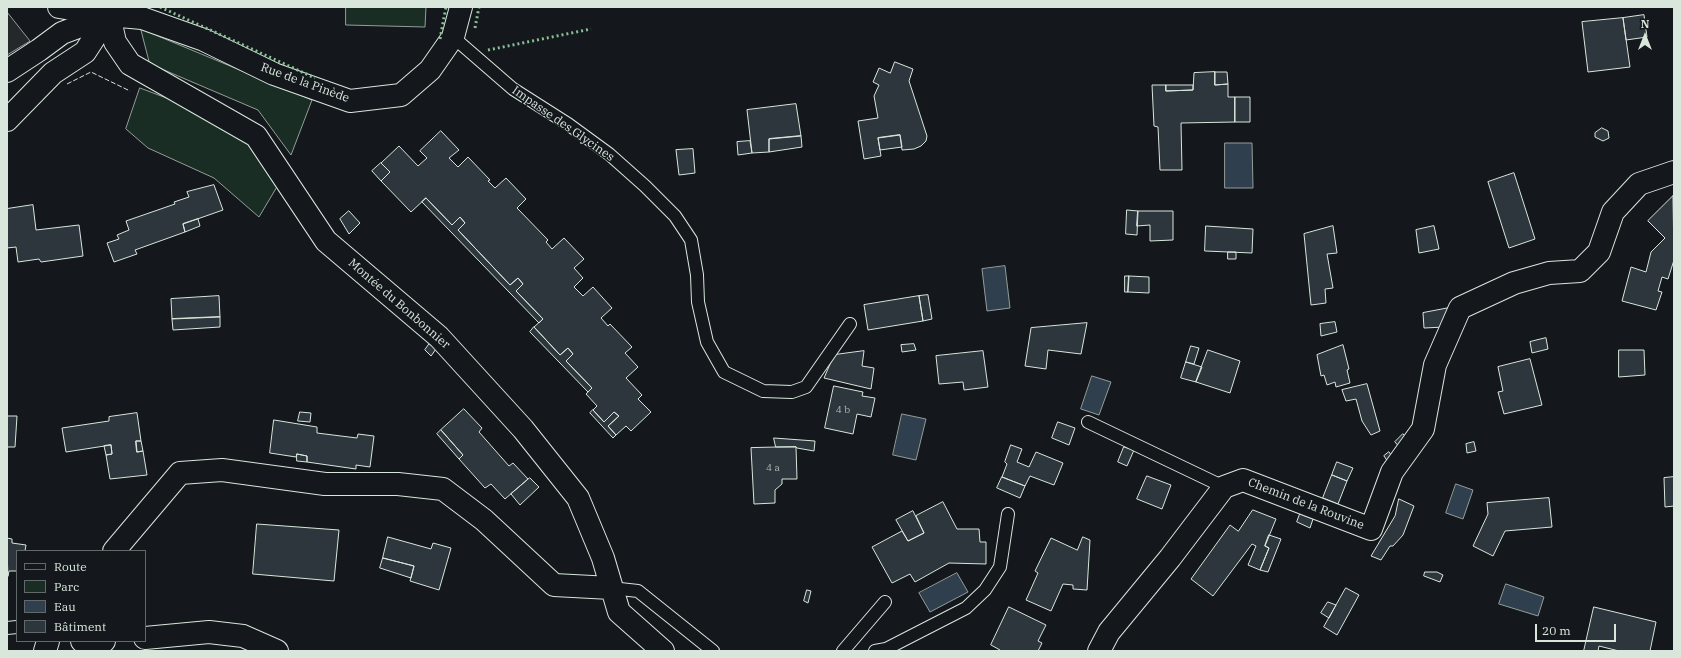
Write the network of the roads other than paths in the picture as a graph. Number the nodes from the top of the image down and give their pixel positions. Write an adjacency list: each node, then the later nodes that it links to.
1 (59, 7): 3 (street, Rue de la Pinède)
2 (461, 7): 4 (street, Rue de la Pinède)
3 (113, 11): 4 (street, Rue de la Pinède); 5 (street); 6 (street); 13 (street, Montée du Bonbonnier)
4 (453, 37): 8 (lane, Impasse des Glycines)
5 (7, 71)
6 (7, 120)
7 (1674, 172): 10 (street, Chemin de la Rouvine)
8 (850, 324)
9 (1088, 422): 10 (lane)
10 (1224, 487): 21 (street)
11 (1008, 514): 20 (lane)
12 (115, 550): 13 (street)
13 (611, 588): 17 (street, Montée du Bonbonnier); 18 (lane)
14 (885, 602): 19 (lane)
15 (146, 638): 16 (street)
16 (277, 651)
17 (663, 651)
18 (713, 651)
19 (843, 651)
20 (875, 651)
21 (1099, 651)

